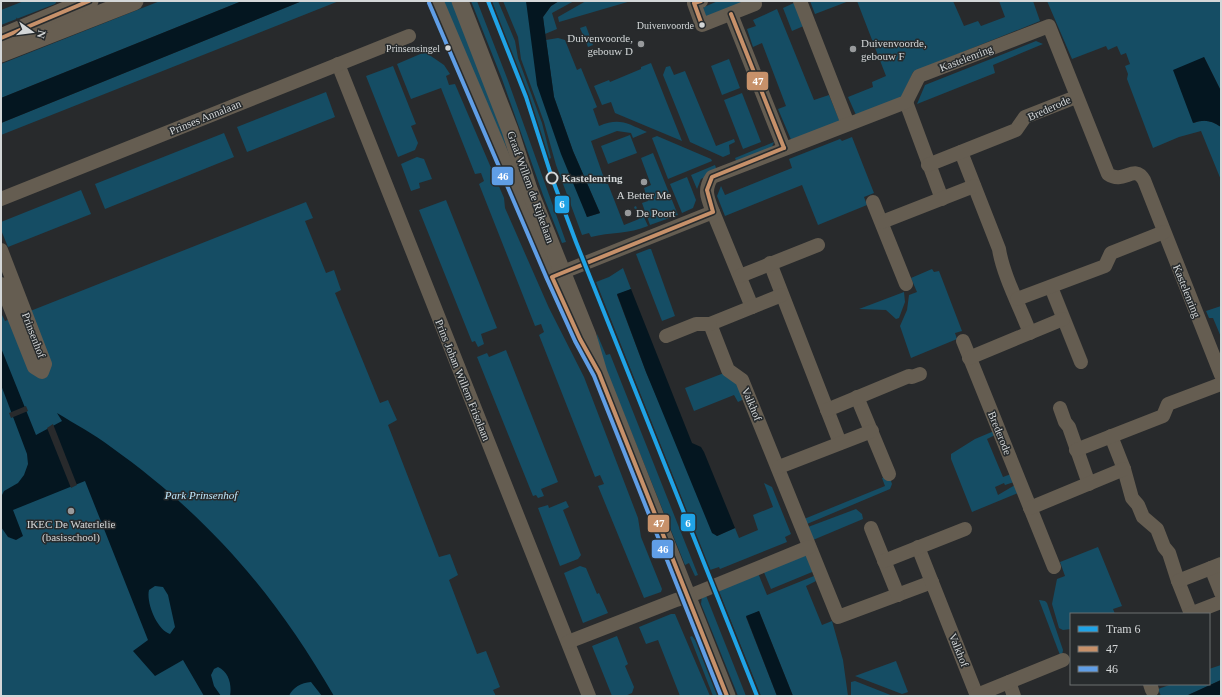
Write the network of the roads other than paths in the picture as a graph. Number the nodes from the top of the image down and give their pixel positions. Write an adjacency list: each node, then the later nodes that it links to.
1 (89, 1): 8 (main road)
2 (134, 1): 12 (main road)
3 (435, 1): 30 (street, Graaf Willem de Rijkelaan)
4 (460, 1): 30 (street, Graaf Willem de Rijkelaan)
5 (700, 1): 9 (street)
6 (800, 1): 16 (street)
7 (757, 2): 9 (street)
8 (67, 5): 11 (main road)
9 (731, 14): 17 (street)
10 (409, 36): 13 (street, Prinses Annalaan)
11 (1, 38)
12 (1, 53)
13 (338, 64): 21 (street, Prinses Annalaan); 75 (street, Prins Johan Willem Frisolaan)
14 (1076, 97): 15 (street, Kastelenring); 18 (street, Brederode); 26 (street, Kastelenring)
15 (906, 102): 16 (street); 19 (street)
16 (848, 124): 17 (street)
17 (784, 148): 24 (street)
18 (961, 152): 19 (street, Brederode); 20 (street)
19 (928, 164): 22 (street)
20 (974, 186): 22 (street); 36 (street)
21 (1, 199)
22 (942, 199): 25 (street)
23 (873, 202): 25 (street)
24 (713, 212): 30 (street); 31 (street)
25 (882, 222): 33 (street)
26 (1164, 232): 34 (street); 46 (street, Kastelenring)
27 (818, 244): 29 (street)
28 (1, 250): 32 (street, Prinsenhof)
29 (770, 263): 31 (street); 35 (street)
30 (557, 275): 71 (street, Graaf Willem de Rijkelaan)
31 (740, 276): 37 (street)
32 (1, 284)
33 (906, 284)
34 (1051, 287): 36 (street); 38 (street)
35 (782, 295): 37 (street); 50 (street)
36 (1017, 299): 40 (street)
37 (752, 307): 39 (street)
38 (1063, 319): 40 (street); 44 (street)
39 (710, 324): 41 (street); 55 (street, Valkhof)
40 (1030, 333): 43 (street)
41 (666, 336)
42 (963, 341): 43 (street, Brederode)
43 (969, 358): 59 (street, Brederode)
44 (1081, 362)
45 (920, 374): 48 (street)
46 (1221, 376)
47 (1221, 384): 52 (street)
48 (857, 397): 50 (street); 51 (street)
49 (1060, 408): 54 (street)
50 (827, 410): 53 (street)
51 (872, 431): 53 (street); 57 (street)
52 (1111, 436): 54 (street); 56 (street)
53 (840, 443): 55 (street)
54 (1076, 450): 58 (street)
55 (779, 467): 62 (street, Valkhof)
56 (1124, 470): 58 (street); 67 (street)
57 (889, 474)
58 (1089, 484): 59 (street)
59 (1030, 508): 66 (street, Brederode)
60 (871, 528): 64 (street)
61 (965, 529): 63 (street)
62 (809, 547): 70 (street, Valkhof); 71 (street)
63 (918, 547): 64 (street); 68 (street, Valkhof)
64 (884, 561): 70 (street)
65 (1216, 566): 67 (street); 69 (street)
66 (1054, 567)
67 (1178, 581): 73 (street)
68 (932, 582): 70 (street, Valkhof); 80 (street, Valkhof)
69 (1221, 593)
70 (898, 595)
71 (687, 597): 75 (street); 79 (street, Graaf Willem de Rijkelaan)
72 (1221, 602): 74 (street)
73 (1190, 613)
74 (1193, 613)
75 (568, 642): 78 (street, Prins Johan Willem Frisolaan)
76 (1063, 660): 77 (street, Valkhof)
77 (1009, 682): 80 (street, Valkhof); 81 (street)
78 (589, 696)
79 (727, 696)
80 (977, 696)
81 (1014, 696)

